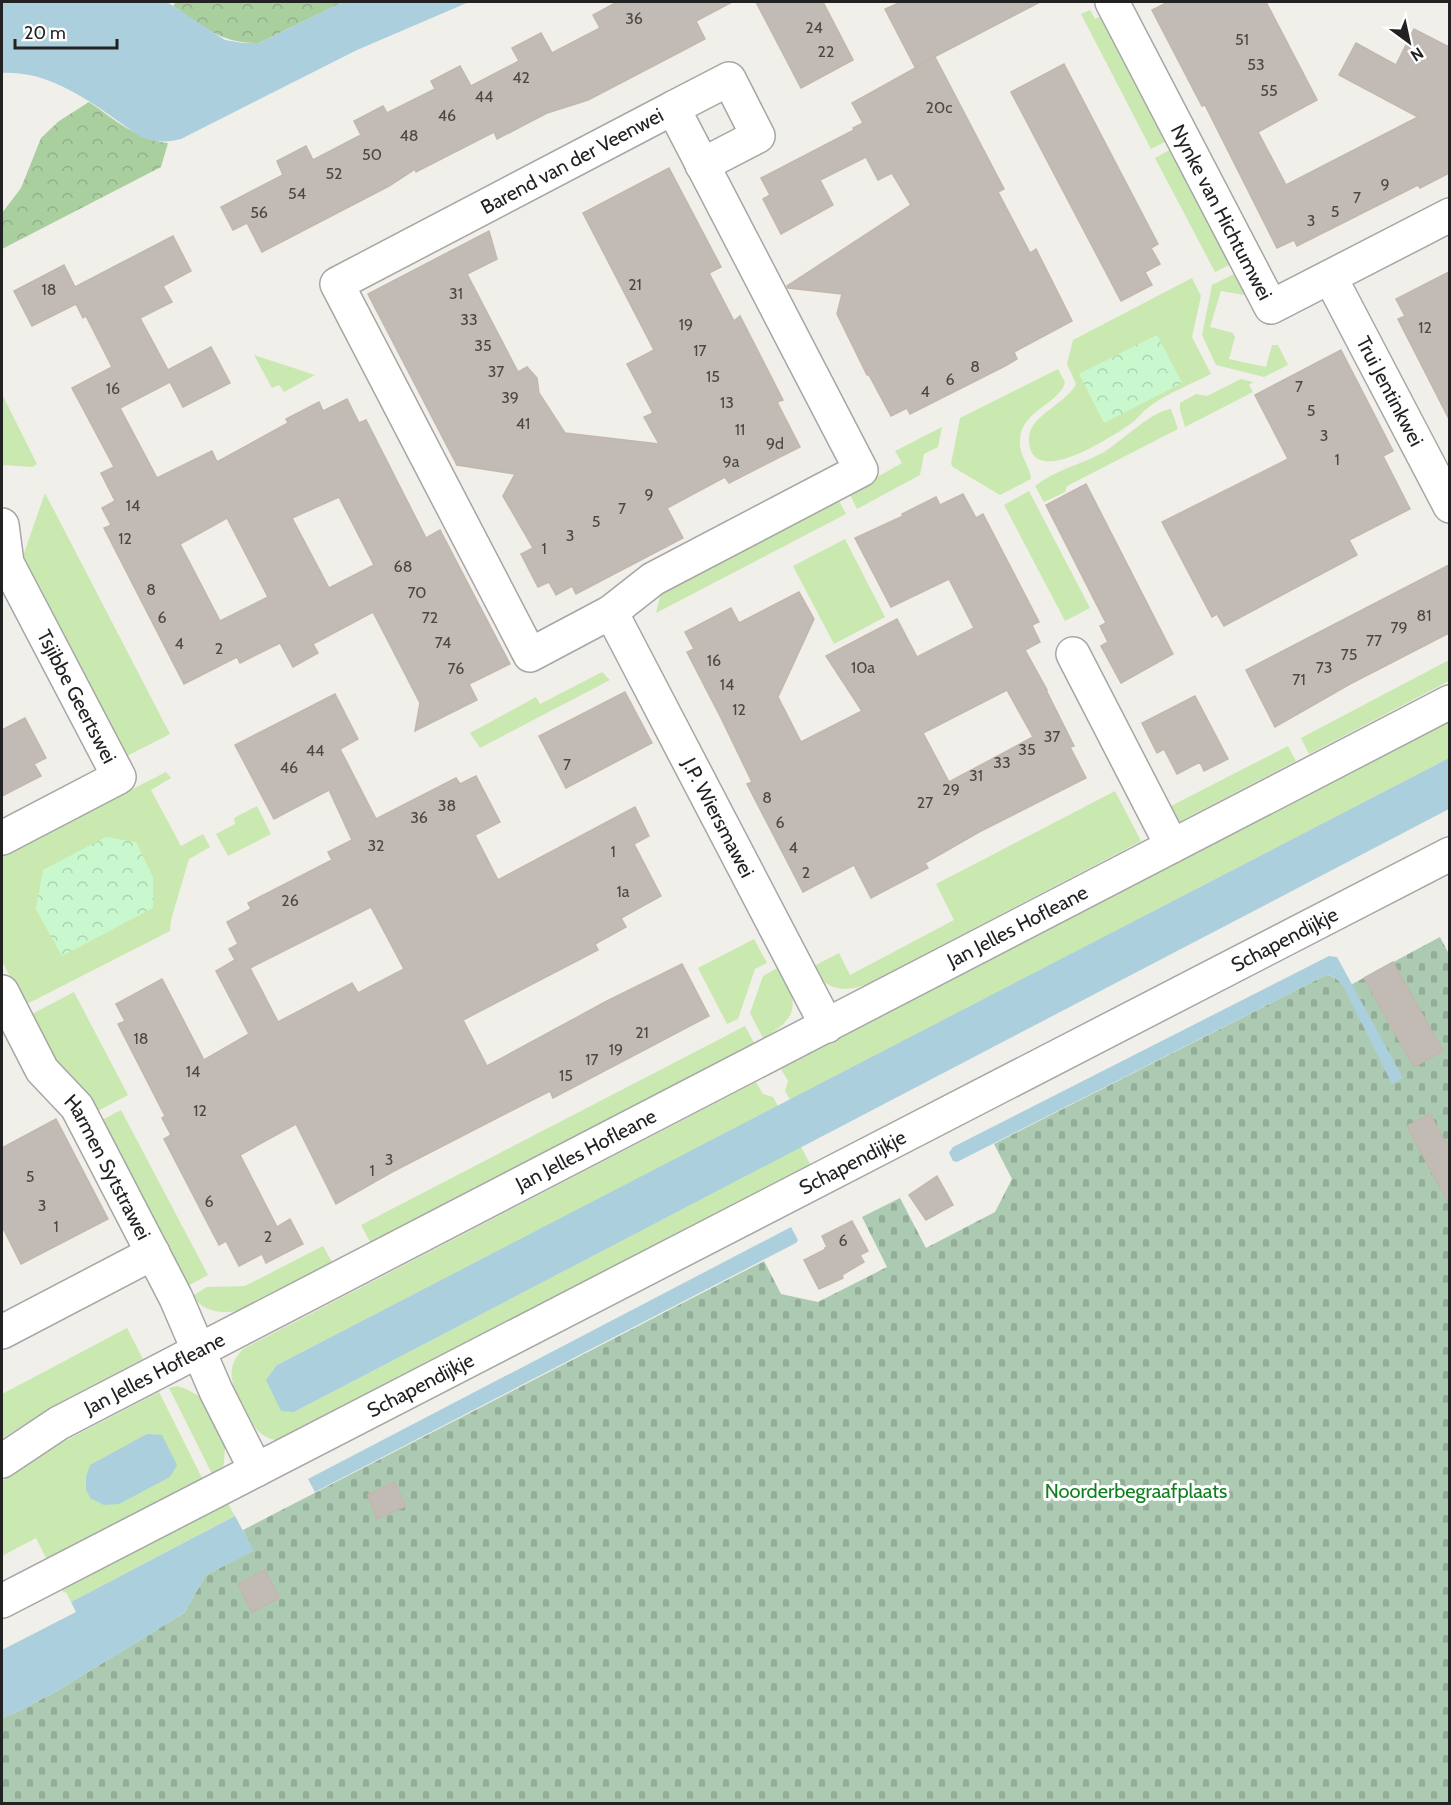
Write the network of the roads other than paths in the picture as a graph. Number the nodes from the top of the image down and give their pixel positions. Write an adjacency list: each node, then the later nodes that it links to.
1 (1112, 2): 5 (street, Nynke van Hichtumwei)
2 (672, 108): 3 (street, Barend van der Veenwei); 3 (street); 8 (street, Barend van der Veenwei)
3 (702, 165): 8 (street, Barend van der Veenwei)
4 (1449, 215): 5 (street, Nynke van Hichtumwei)
5 (1330, 277): 6 (street, Trui Jentinkwei)
6 (1449, 506)
7 (2, 525): 11 (street, Tsjibbe Geertswei)
8 (611, 612): 15 (street, J.P. Wiersmawei)
9 (1073, 654): 12 (street)
10 (1449, 702): 12 (street, Jan Jelles Hofleane)
11 (2, 838)
12 (1172, 846): 15 (street, Jan Jelles Hofleane)
13 (1449, 854): 20 (street, Schapendijkje)
14 (2, 992): 16 (street, Harmen Sytstrawei)
15 (826, 1026): 18 (street, Jan Jelles Hofleane)
16 (153, 1253): 17 (street); 18 (street, Harmen Sytstrawei)
17 (2, 1332)
18 (200, 1350): 19 (street, Jan Jelles Hofleane); 20 (street)
19 (2, 1461)
20 (256, 1470): 21 (street, Schapendijkje)
21 (2, 1601)

